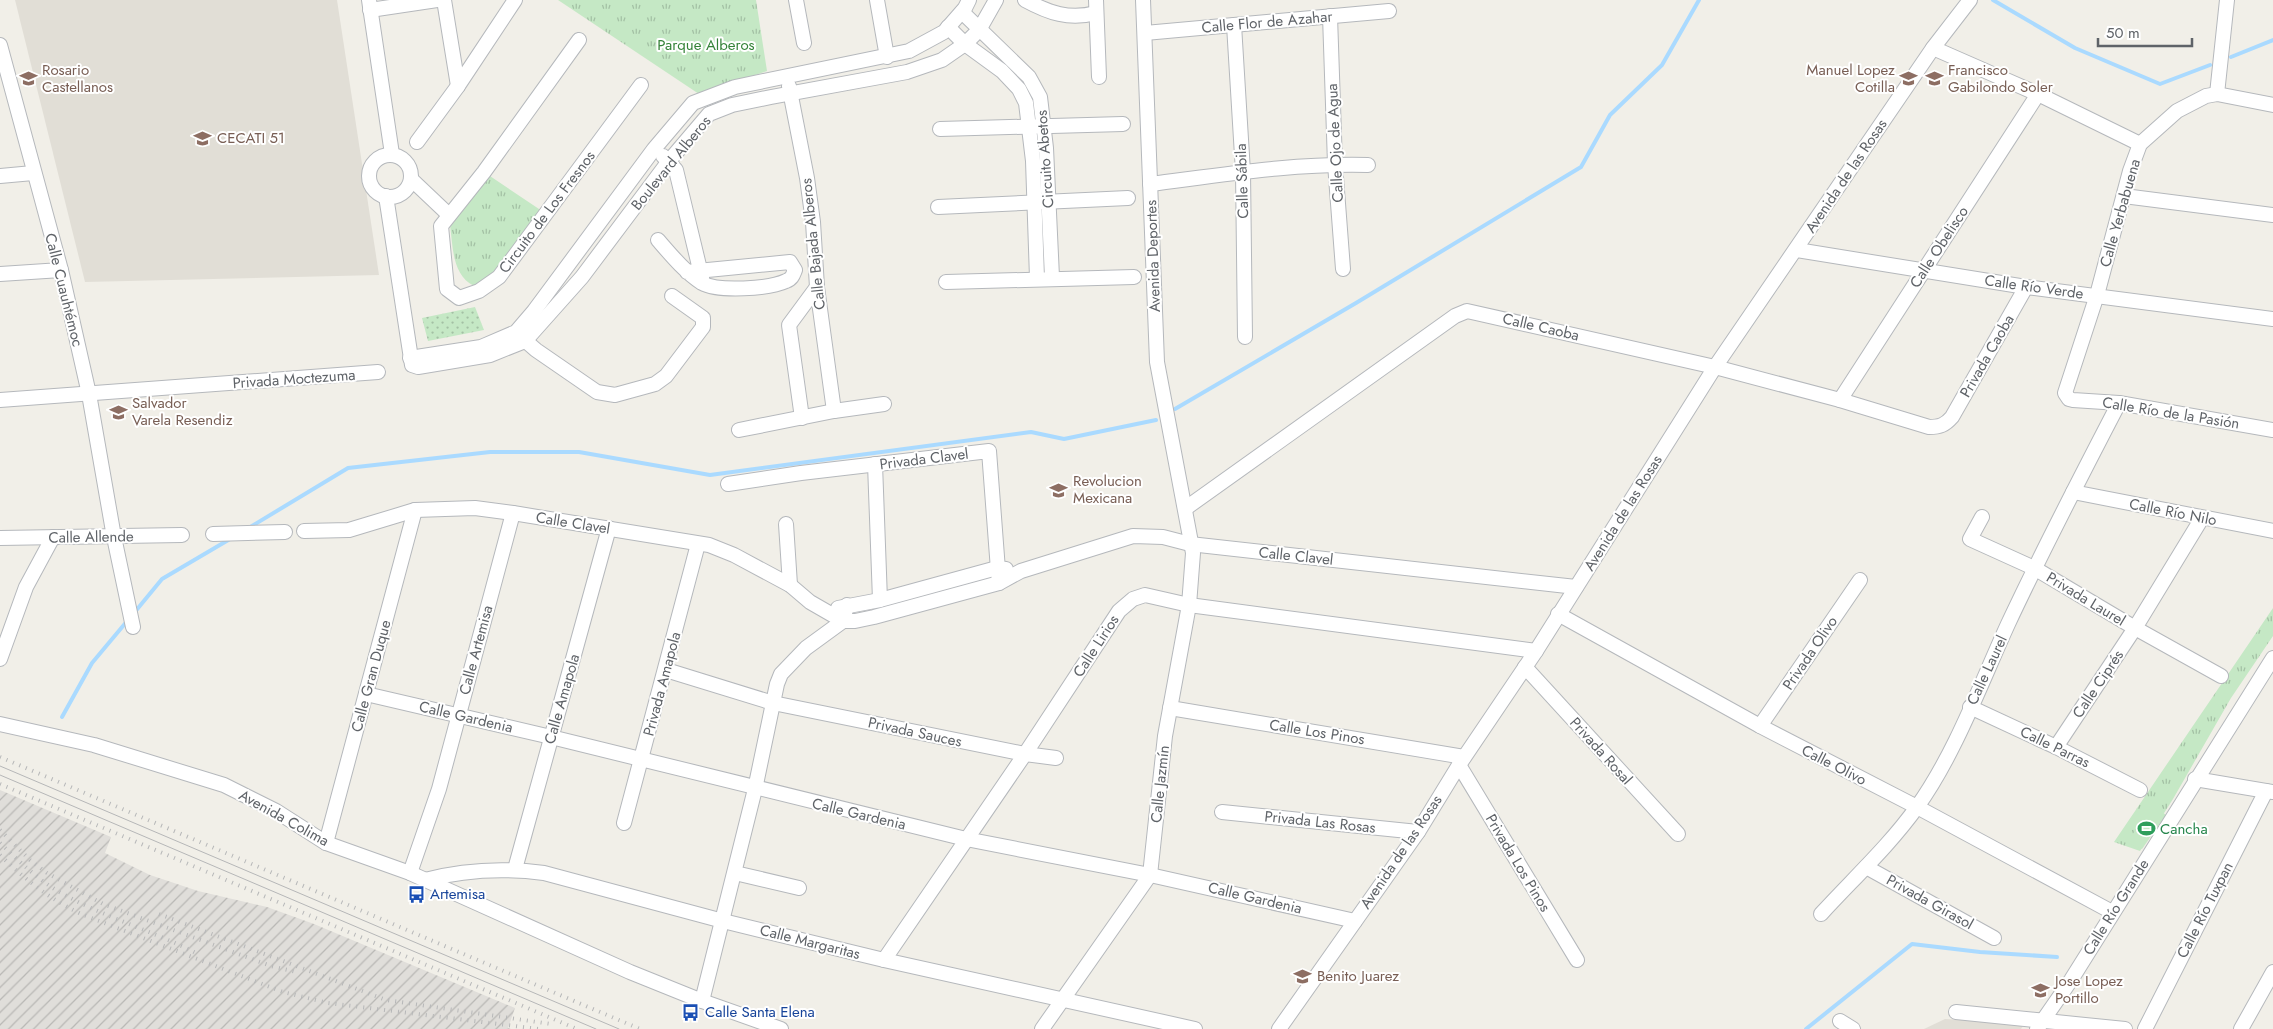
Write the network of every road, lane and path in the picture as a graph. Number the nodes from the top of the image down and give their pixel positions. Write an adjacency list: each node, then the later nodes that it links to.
1 (437, 0): 11 (street)
2 (444, 0): 30 (street)
3 (515, 0): 30 (street)
4 (796, 0): 22 (street)
5 (877, 0): 26 (street)
6 (996, 0): 19 (street, Boulevard Alberos)
7 (1025, 0): 12 (street)
8 (1143, 0): 20 (street, Avenida Deportes)
9 (1970, 0): 25 (street, Avenida de las Rosas)
10 (2227, 0): 33 (street)
11 (370, 5): 42 (street)
12 (1044, 5): 14 (street)
13 (965, 6): 18 (street, Boulevard Alberos); 19 (street, Circuito Abetos)
14 (1096, 7): 27 (street)
15 (1389, 11): 16 (street, Calle Flor de Azahar)
16 (1330, 16): 17 (street, Calle Flor de Azahar); 44 (street, Calle Ojo de Agua)
17 (1234, 26): 20 (street, Calle Flor de Azahar); 46 (street, Calle Sábila)
18 (948, 28): 23 (street, Circuito Abetos); 26 (street, Boulevard Alberos)
19 (979, 30): 23 (street, Boulevard Alberos); 36 (street, Circuito Abetos)
20 (1145, 33): 50 (street, Avenida Deportes)
21 (579, 40): 56 (street, Circuito de Los Fresnos)
22 (804, 43)
23 (965, 44): 31 (street, Boulevard Alberos); 37 (street, Circuito Abetos)
24 (0, 45): 47 (street, Calle Cuauhtémoc)
25 (1933, 48): 32 (street); 59 (street, Avenida de las Rosas)
26 (887, 57): 28 (street, Boulevard Alberos)
27 (1099, 77)
28 (787, 78): 31 (street, Calle Bajada Alberos); 41 (street, Boulevard Alberos)
29 (641, 85): 56 (street, Circuito de Los Fresnos)
30 (458, 86): 39 (street)
31 (790, 94): 43 (street, Boulevard Alberos); 69 (street, Calle Bajada Alberos)
32 (2038, 94): 40 (street); 62 (street, Calle Obelisco)
33 (2217, 94): 34 (street); 40 (street, Calle Yerbabuena)
34 (2273, 105)
35 (1122, 124): 36 (street)
36 (1044, 125): 37 (street); 54 (street, Circuito Abetos)
37 (1029, 126): 38 (street); 54 (street, Circuito Abetos)
38 (940, 129)
39 (417, 142)
40 (2140, 144): 52 (street, Calle Yerbabuena)
41 (654, 149): 43 (street); 74 (street, Boulevard Alberos)
42 (392, 154): 49 (street); 51 (street)
43 (669, 161): 64 (street); 74 (street, Boulevard Alberos)
44 (1335, 164): 45 (street); 46 (street); 60 (street, Calle Ojo de Agua)
45 (1368, 165)
46 (1243, 172): 50 (street); 75 (street, Calle Sábila)
47 (33, 174): 48 (street); 61 (street, Calle Cuauhtémoc)
48 (0, 176)
49 (411, 179): 51 (street); 56 (street)
50 (1150, 184): 92 (street, Avenida Deportes)
51 (386, 196): 74 (street, Boulevard Alberos)
52 (2124, 196): 57 (street); 71 (street, Calle Yerbabuena)
53 (1128, 198): 54 (street)
54 (1041, 201): 55 (street); 65 (street, Circuito Abetos); 67 (street, Circuito Abetos)
55 (938, 207)
56 (449, 215)
57 (2273, 215)
58 (658, 240): 64 (street)
59 (1797, 250): 62 (street, Calle Río Verde); 76 (street, Avenida de las Rosas)
60 (1343, 269)
61 (61, 270): 63 (street); 78 (street, Calle Cuauhtémoc)
62 (1924, 270): 70 (street, Calle Río Verde); 81 (street, Calle Obelisco)
63 (0, 274)
64 (697, 275): 64 (street)
65 (1052, 277): 66 (street); 67 (street)
66 (1134, 277)
67 (1037, 278): 68 (street)
68 (946, 282)
69 (816, 287): 84 (street, Calle Bajada Alberos); 85 (street)
70 (2026, 287): 71 (street, Calle Río Verde); 86 (street, Privada Caoba)
71 (2097, 295): 73 (street, Calle Río Verde); 79 (street, Calle Yerbabuena)
72 (672, 296): 74 (street)
73 (2273, 319)
74 (520, 337)
75 (1245, 337)
76 (1715, 367): 81 (street, Calle Caoba); 92 (street, Calle Caoba); 115 (street, Avenida de las Rosas)
77 (378, 372): 78 (street, Privada Moctezuma)
78 (89, 394): 80 (street, Privada Moctezuma); 106 (street, Calle Cuauhtémoc)
79 (2069, 399): 83 (street, Calle Río de la Pasión)
80 (0, 400)
81 (1840, 400): 86 (street, Calle Caoba)
82 (884, 404): 84 (street)
83 (2119, 404): 88 (street, Calle Río de la Pasión); 91 (street, Calle Laurel)
84 (834, 412): 85 (street)
85 (802, 418): 87 (street)
86 (1946, 424)
87 (738, 430)
88 (2273, 430)
89 (875, 464): 90 (street, Privada Clavel); 109 (street, Privada Clavel); 116 (street)
90 (728, 484)
91 (2073, 492): 96 (street, Calle Río Nilo); 110 (street, Calle Laurel)
92 (1186, 508): 108 (street, Calle Jazmín)
93 (415, 510): 94 (street, Calle Clavel); 99 (street, Calle Clavel); 130 (street, Calle Gran Duque)
94 (513, 513): 98 (street, Calle Clavel); 134 (street, Calle Artemisa)
95 (1982, 517): 110 (street, Privada Laurel)
96 (2202, 518): 100 (street, Calle Río Nilo); 123 (street, Calle Ciprés)
97 (786, 524): 114 (street)
98 (609, 528): 107 (street, Calle Clavel); 137 (street, Calle Amapola)
99 (304, 531)
100 (2273, 531)
101 (285, 532): 102 (street)
102 (213, 534)
103 (182, 535): 106 (street, Calle Allende)
104 (0, 538): 105 (street, Calle Allende)
105 (53, 538): 106 (street, Calle Allende); 126 (street)
106 (114, 538): 122 (street, Calle Cuauhtémoc)
107 (698, 544): 114 (street, Calle Clavel); 128 (street, Privada Amapola)
108 (1190, 544): 111 (street, Calle Clavel); 115 (street, Calle Clavel); 118 (street, Calle Jazmín)
109 (997, 568): 111 (street, Calle Clavel); 113 (street, Privada Clavel); 116 (street, Calle Clavel)
110 (2034, 568): 123 (street, Privada Laurel); 132 (street, Calle Laurel)
111 (1021, 570): 113 (street, Calle Clavel)
112 (1860, 580): 136 (street, Privada Olivo)
113 (998, 583): 121 (street, Calle Clavel)
114 (790, 585): 119 (street, Calle Clavel)
115 (1576, 587): 120 (street, Avenida de las Rosas)
116 (880, 600): 117 (street, Calle Clavel)
117 (847, 605): 119 (street, Calle Clavel); 121 (street)
118 (1189, 605): 124 (street, Calle Lirios); 133 (street, Calle Jazmín); 139 (street, Calle Lirios)
119 (826, 612): 121 (street, Calle Clavel)
120 (1558, 614): 124 (street, Avenida de las Rosas); 136 (street, Calle Olivo)
121 (843, 621): 131 (street)
122 (133, 627)
123 (2135, 628): 129 (street, Privada Laurel); 138 (street, Calle Ciprés)
124 (1536, 651): 127 (street, Avenida de las Rosas)
125 (2273, 658): 143 (street, Calle Río Grande)
126 (0, 659)
127 (1525, 667): 142 (street, Avenida de las Rosas); 151 (street, Privada Rosal)
128 (666, 670): 131 (street, Privada Sauces); 141 (street, Privada Amapola)
129 (2221, 676)
130 (366, 694): 134 (street, Calle Gardenia); 153 (street, Calle Gran Duque)
131 (773, 703): 139 (street, Privada Sauces); 144 (street)
132 (1970, 707): 138 (street, Calle Parras); 147 (street, Calle Laurel)
133 (1170, 708): 142 (street, Calle Los Pinos); 158 (street, Calle Jazmín)
134 (458, 716): 137 (street, Calle Gardenia); 156 (street, Calle Artemisa)
135 (0, 724): 153 (street, Avenida Colima)
136 (1760, 726): 147 (street, Calle Olivo)
137 (551, 737): 141 (street, Calle Gardenia); 155 (street, Calle Amapola)
138 (2056, 747): 145 (street, Calle Parras)
139 (1025, 754): 140 (street, Privada Sauces); 152 (street, Calle Lirios)
140 (1056, 758)
141 (641, 760): 144 (street, Calle Gardenia); 149 (street, Privada Amapola)
142 (1461, 761): 150 (street, Avenida de las Rosas); 167 (street, Privada Los Pinos)
143 (2195, 779): 146 (street); 161 (street, Calle Río Grande)
144 (755, 789): 152 (street, Calle Gardenia); 157 (street)
145 (2140, 790)
146 (2270, 791): 180 (street, Calle Río Tuxpan)
147 (1917, 807): 154 (street, Calle Laurel); 161 (street, Calle Olivo)
148 (1222, 812): 150 (street, Privada Las Rosas)
149 (624, 823)
150 (1418, 832): 163 (street, Avenida de las Rosas)
151 (1678, 834)
152 (966, 839): 158 (street, Calle Gardenia); 166 (street, Calle Lirios)
153 (326, 843): 156 (street, Avenida Colima)
154 (1866, 866): 162 (street, Calle Laurel); 165 (street, Privada Girasol)
155 (515, 869): 159 (street, Calle Margaritas); 164 (street, Calle Margaritas)
156 (410, 873): 159 (street, Avenida Colima)
157 (735, 874): 160 (street); 164 (street)
158 (1150, 875): 163 (street, Calle Gardenia); 169 (street, Calle Jazmín)
159 (425, 880): 170 (street, Avenida Colima)
160 (799, 888)
161 (2112, 912): 173 (street, Calle Río Grande)
162 (1821, 914)
163 (1355, 920): 177 (street, Avenida de las Rosas)
164 (723, 921): 166 (street, Calle Margaritas); 170 (street)
165 (1994, 938)
166 (884, 960): 169 (street, Calle Margaritas)
167 (1577, 960)
168 (2273, 972): 181 (street)
169 (1062, 999): 175 (street, Calle Jazmín); 176 (street, Calle Margaritas)
170 (702, 1001): 174 (street, Avenida Colima)
171 (1956, 1012): 173 (street)
172 (1840, 1021): 178 (street)
173 (2040, 1024): 179 (street)
174 (781, 1029)
175 (1042, 1029)
176 (1196, 1029)
177 (1279, 1029)
178 (1853, 1029)
179 (2125, 1029)
180 (2145, 1029)
181 (2241, 1029)

